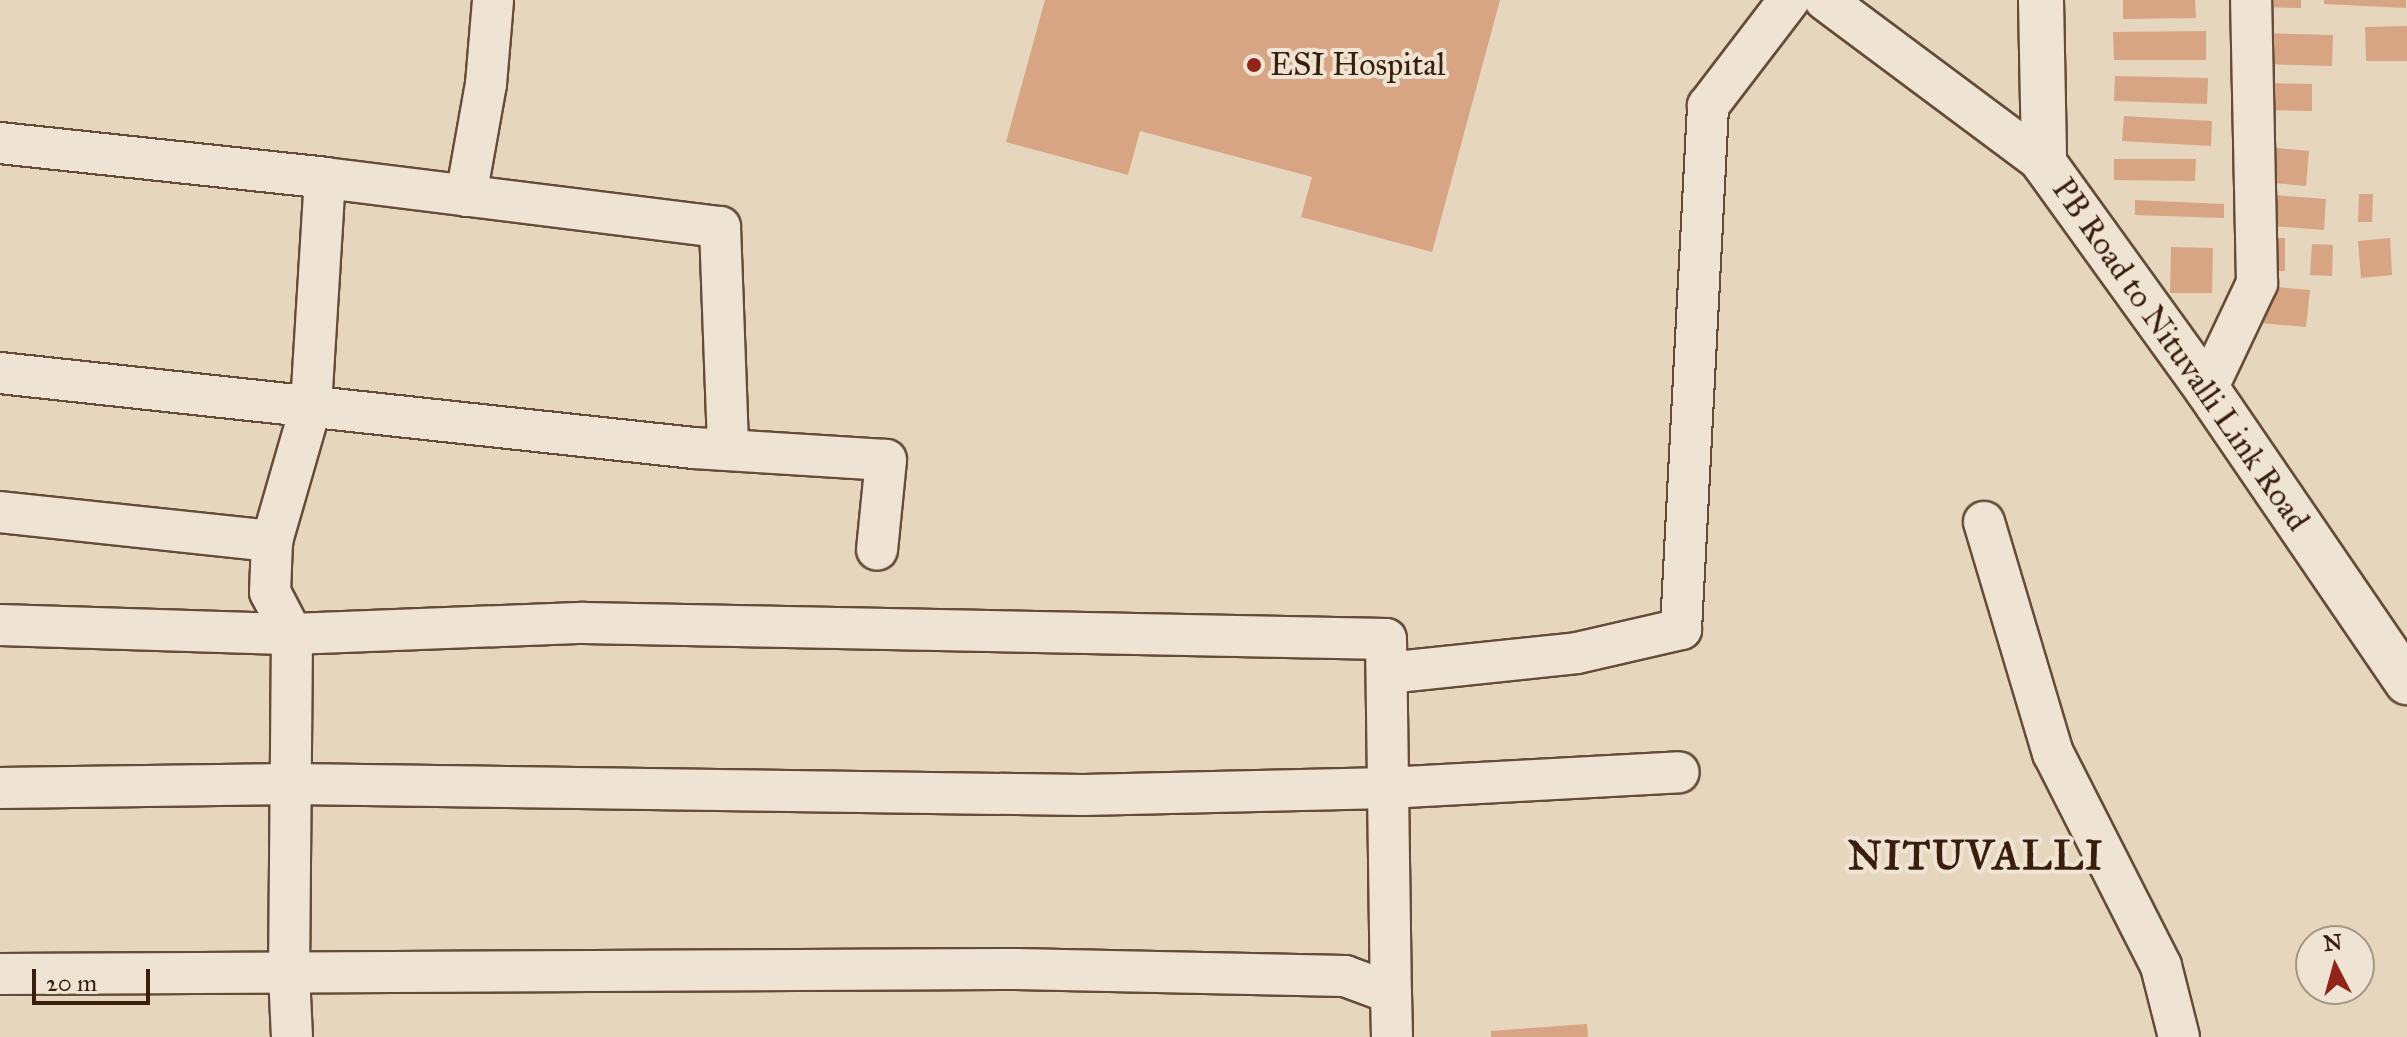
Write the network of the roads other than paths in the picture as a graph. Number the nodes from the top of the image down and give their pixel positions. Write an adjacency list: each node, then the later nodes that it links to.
1 (493, 0): 9 (street)
2 (1789, 0): 20 (street)
3 (1825, 0): 7 (street)
4 (2041, 0): 7 (street, PB Road to Nituvalli Link Road)
5 (2251, 0): 11 (street)
6 (0, 143): 8 (street)
7 (2044, 163): 11 (street, PB Road to Nituvalli Link Road)
8 (325, 178): 9 (street); 12 (street)
9 (466, 196): 13 (street)
10 (0, 373): 12 (street)
11 (2207, 389): 21 (street, PB Road to Nituvalli Link Road)
12 (311, 406): 13 (street); 16 (street)
13 (728, 450): 17 (street)
14 (0, 512): 16 (street)
15 (1984, 522): 31 (street)
16 (272, 541): 19 (street)
17 (877, 550)
18 (0, 625): 19 (street)
19 (292, 634): 20 (street); 23 (street)
20 (1387, 673): 25 (street)
21 (2407, 682)
22 (1679, 772): 25 (street)
23 (292, 784): 24 (street); 25 (street); 27 (street)
24 (0, 788)
25 (1388, 788): 28 (street)
26 (0, 974): 27 (street)
27 (289, 974): 28 (street); 29 (street)
28 (1391, 993): 30 (street)
29 (292, 1037)
30 (1392, 1037)
31 (2179, 1037)

